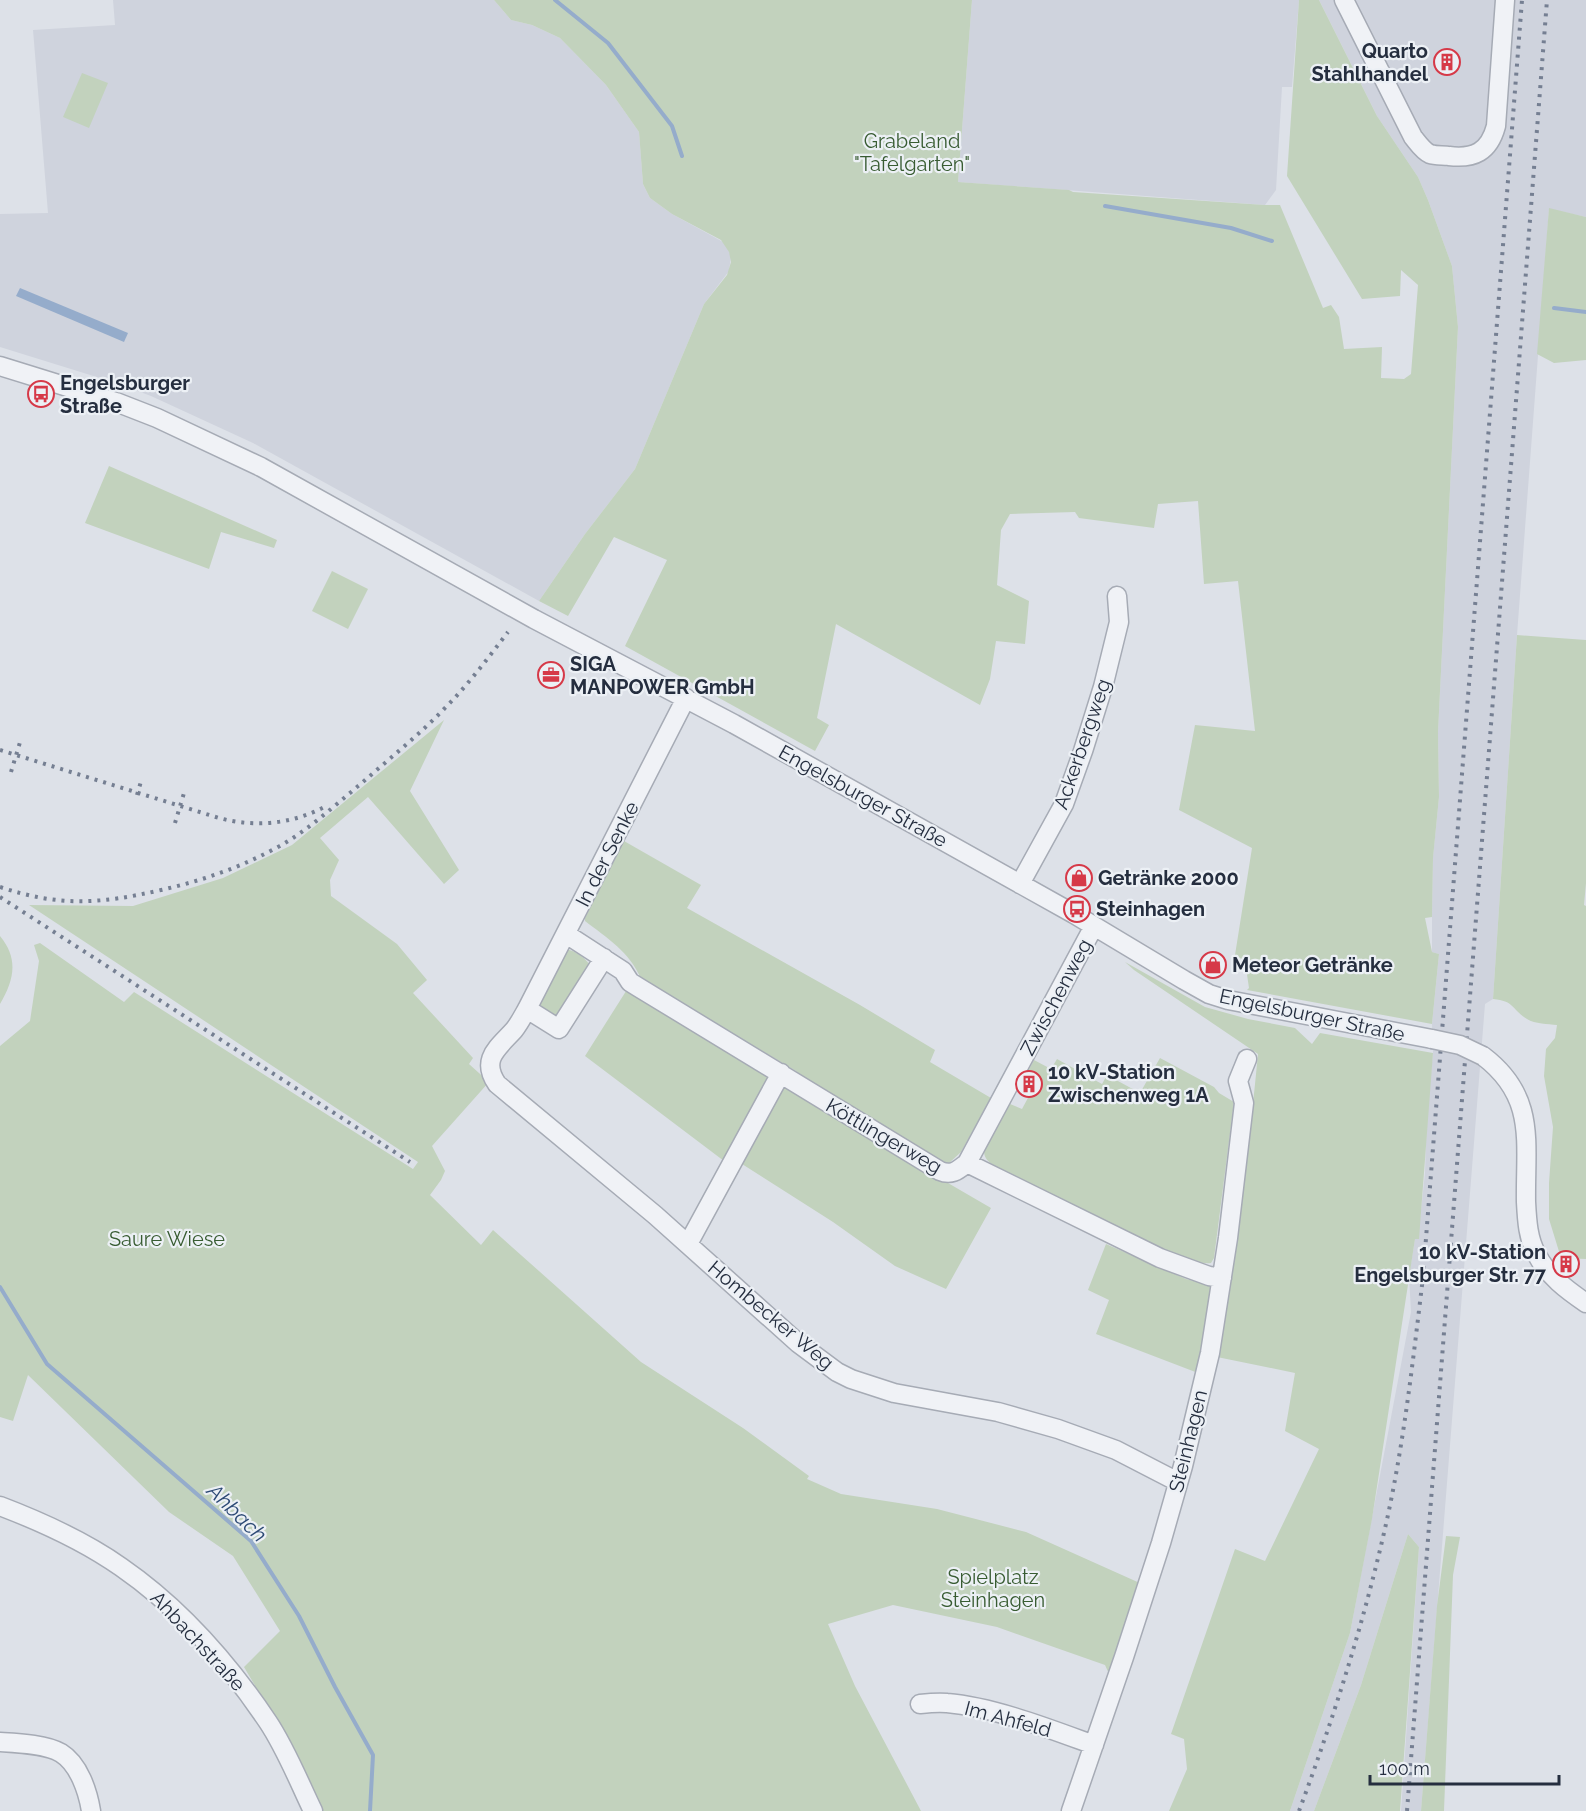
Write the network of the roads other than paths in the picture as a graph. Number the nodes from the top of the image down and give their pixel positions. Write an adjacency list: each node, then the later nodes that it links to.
1 (1344, 0): 2 (street)
2 (1505, 0)
3 (0, 366): 5 (street, Engelsburger Straße)
4 (1117, 596): 6 (street, Ackerbergweg)
5 (686, 698): 6 (street, Engelsburger Straße); 8 (street, In der Senke)
6 (1020, 884): 7 (street, Engelsburger Straße)
7 (1094, 926): 13 (street, Zwischenweg); 16 (street, Engelsburger Straße, bridge)
8 (566, 934): 9 (street, Köttlingerweg); 10 (street, In der Senke)
9 (604, 958): 10 (street); 12 (street, Köttlingerweg)
10 (527, 1009): 14 (street, In der Senke)
11 (1246, 1059): 15 (street, Steinhagen)
12 (781, 1073): 13 (street, Köttlingerweg); 14 (street)
13 (967, 1163): 15 (street, Köttlingerweg)
14 (688, 1244): 17 (street, Hombecker Weg)
15 (1222, 1278): 17 (street, Steinhagen)
16 (1586, 1303)
17 (1178, 1482): 21 (street, Steinhagen)
18 (0, 1506): 23 (street, Ahbachstraße)
19 (920, 1704): 21 (street, Im Ahfeld)
20 (0, 1742): 22 (street)
21 (1094, 1745): 24 (street, Steinhagen)
22 (91, 1811)
23 (313, 1811)
24 (1071, 1811)

